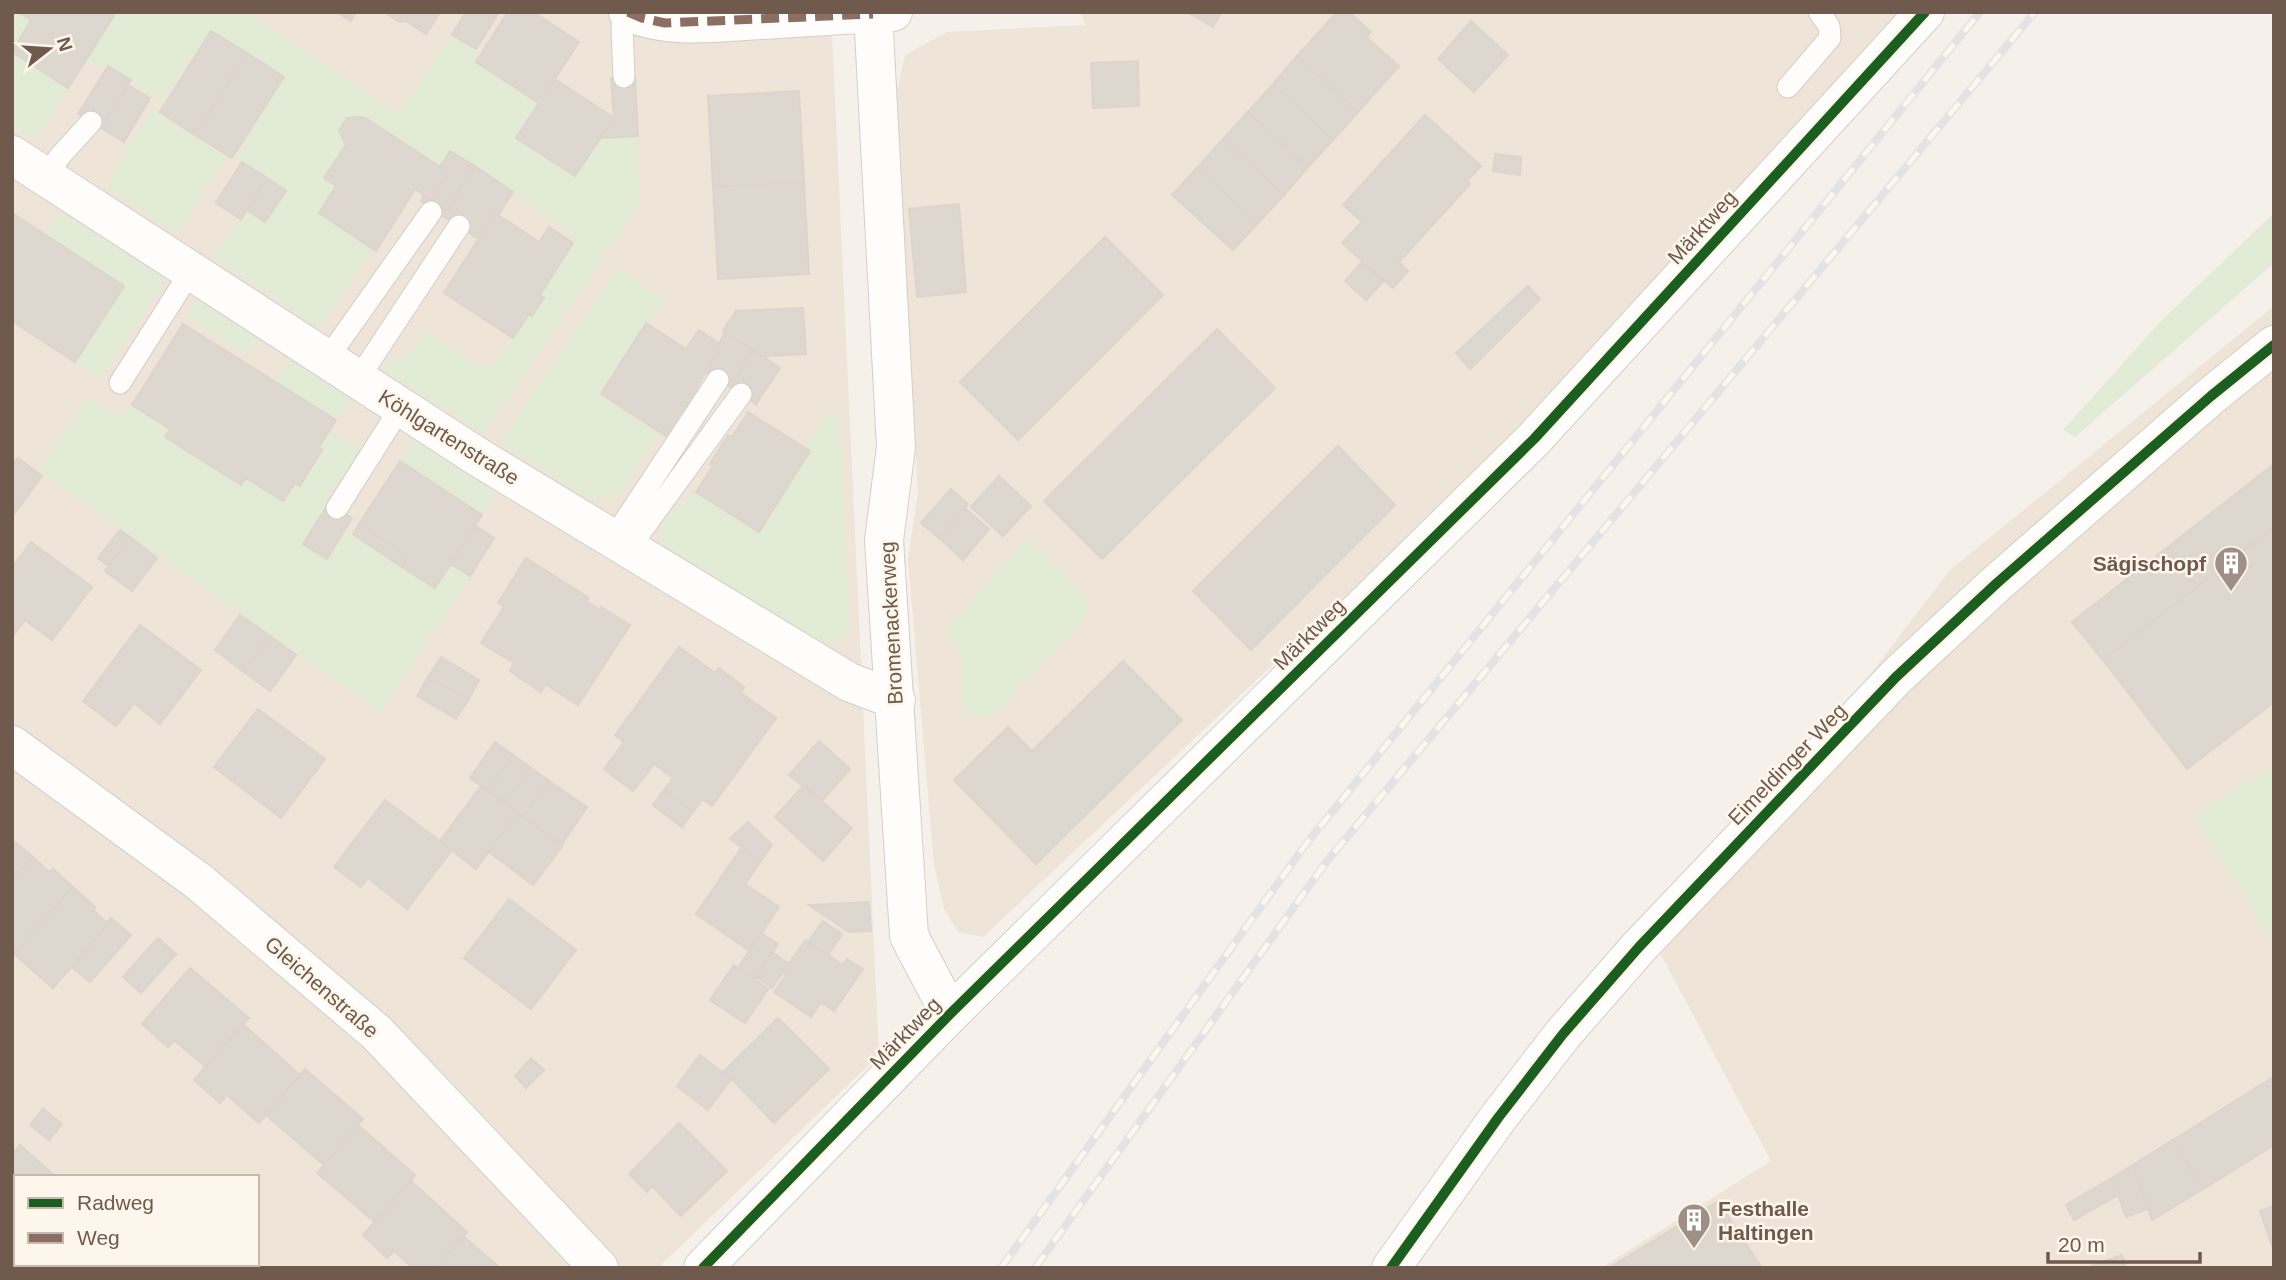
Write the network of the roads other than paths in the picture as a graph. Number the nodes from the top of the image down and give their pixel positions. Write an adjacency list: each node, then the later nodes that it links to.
1 (627, 12): 4 (street); 5 (lane)
2 (1819, 12): 6 (lane)
3 (1925, 12): 24 (street, Märktweg)
4 (879, 13): 22 (street, Bromenackerweg)
5 (624, 77)
6 (1787, 87)
7 (91, 122): 9 (lane)
8 (12, 155): 9 (street, Köhlgartenstraße)
9 (46, 177): 12 (street, Köhlgartenstraße)
10 (431, 212): 14 (lane)
11 (459, 226): 15 (lane)
12 (191, 271): 14 (street, Köhlgartenstraße); 17 (lane)
13 (2274, 345): 27 (street, Eimeldinger Weg)
14 (327, 359): 15 (street, Köhlgartenstraße)
15 (358, 379): 19 (street, Köhlgartenstraße)
16 (718, 380): 21 (lane)
17 (120, 383)
18 (741, 394): 21 (lane)
19 (401, 407): 20 (lane); 21 (street, Köhlgartenstraße)
20 (337, 508)
21 (621, 543): 22 (street, Köhlgartenstraße)
22 (896, 700): 24 (street, Bromenackerweg)
23 (12, 745): 25 (street, Gleichenstraße)
24 (950, 1014): 26 (street, Märktweg)
25 (599, 1268)
26 (704, 1268)
27 (1391, 1268)

